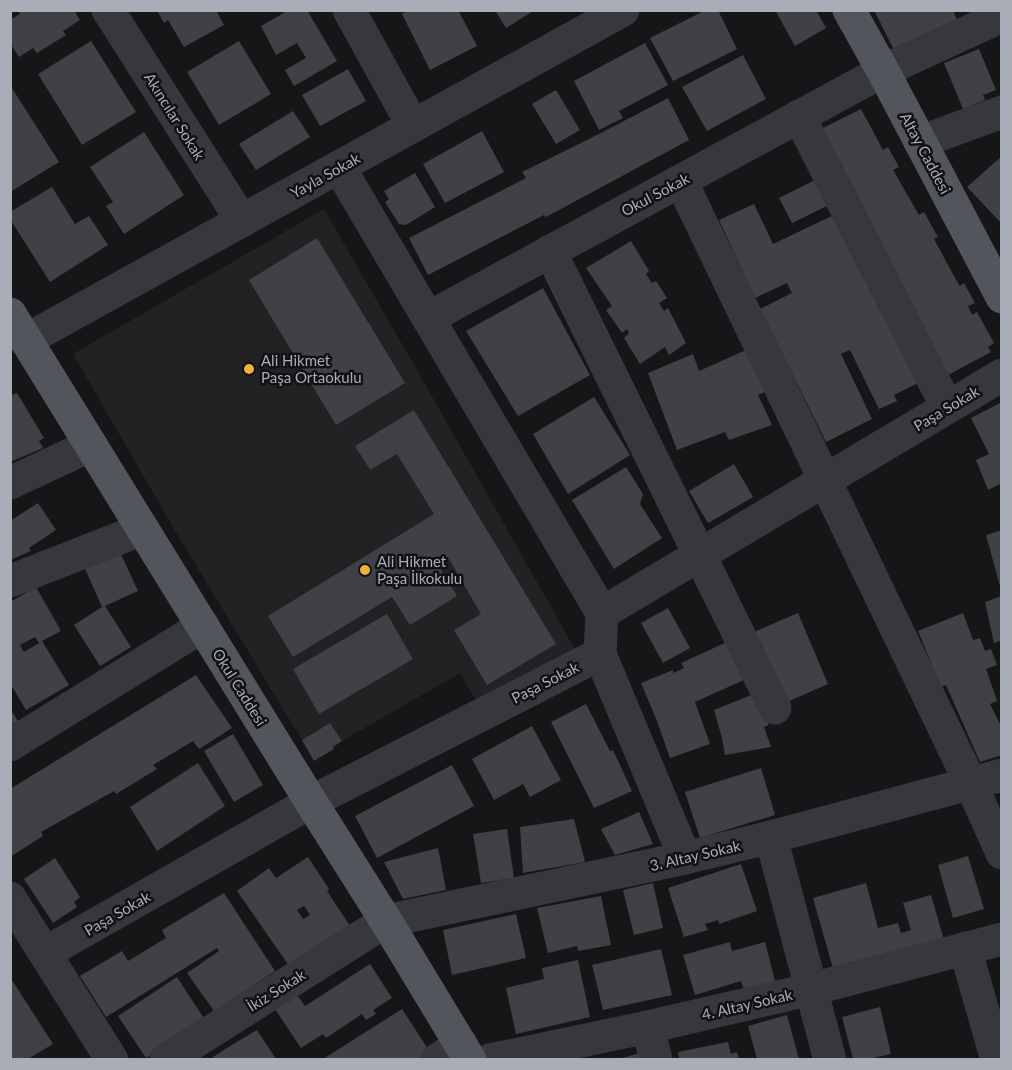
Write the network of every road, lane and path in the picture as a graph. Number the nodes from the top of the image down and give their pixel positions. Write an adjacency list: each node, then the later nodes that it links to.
1 (108, 10): 13 (street, Akıncılar Sokak)
2 (349, 10): 9 (street)
3 (849, 10): 6 (main road, Altay Caddesi)
4 (605, 15): 9 (street, Yayla Sokak)
5 (1002, 16): 6 (street, Okul Sokak)
6 (883, 71): 8 (street, Okul Sokak); 10 (main road, Altay Caddesi)
7 (1002, 112): 10 (street)
8 (799, 117): 12 (street, Okul Sokak); 19 (street)
9 (413, 126): 11 (street, Yayla Sokak)
10 (920, 142): 15 (main road, Altay Caddesi)
11 (339, 167): 13 (street, Yayla Sokak); 16 (street)
12 (681, 181): 14 (street, Okul Sokak); 21 (street)
13 (242, 221): 17 (street, Yayla Sokak)
14 (550, 252): 16 (street, Okul Sokak); 24 (street)
15 (1002, 297)
16 (428, 318): 26 (street)
17 (18, 327): 20 (main road, Okul Caddesi)
18 (1002, 375): 19 (street, Paşa Sokak)
19 (947, 407): 21 (street, Paşa Sokak)
20 (91, 445): 22 (street); 23 (main road, Okul Caddesi)
21 (825, 480): 24 (street, Paşa Sokak); 32 (street)
22 (10, 483)
23 (143, 530): 25 (street); 27 (main road, Okul Caddesi)
24 (700, 555): 26 (street, Paşa Sokak); 29 (street)
25 (10, 581)
26 (602, 613): 28 (street)
27 (203, 626): 30 (street); 33 (main road, Okul Caddesi)
28 (600, 654): 33 (street, Paşa Sokak); 36 (street)
29 (775, 708)
30 (10, 745)
31 (1002, 775): 32 (street, 3. Altay Sokak)
32 (971, 784): 34 (street, 3. Altay Sokak); 35 (street)
33 (311, 802): 38 (main road, Okul Caddesi); 41 (street, Paşa Sokak)
34 (771, 837): 36 (street, 3. Altay Sokak); 42 (street)
35 (1002, 853)
36 (685, 858): 38 (street, 3. Altay Sokak)
37 (10, 898): 41 (street)
38 (386, 921): 44 (main road, Okul Caddesi); 46 (street, İkiz Sokak)
39 (1002, 939): 40 (street, 4. Altay Sokak)
40 (965, 948): 42 (street, 4. Altay Sokak); 50 (street)
41 (45, 953): 45 (street)
42 (812, 989): 43 (street, 4. Altay Sokak); 49 (street)
43 (648, 1027): 47 (street, 4. Altay Sokak); 48 (street)
44 (456, 1054)
45 (112, 1059)
46 (166, 1059)
47 (490, 1059)
48 (656, 1059)
49 (830, 1059)
50 (997, 1059)

